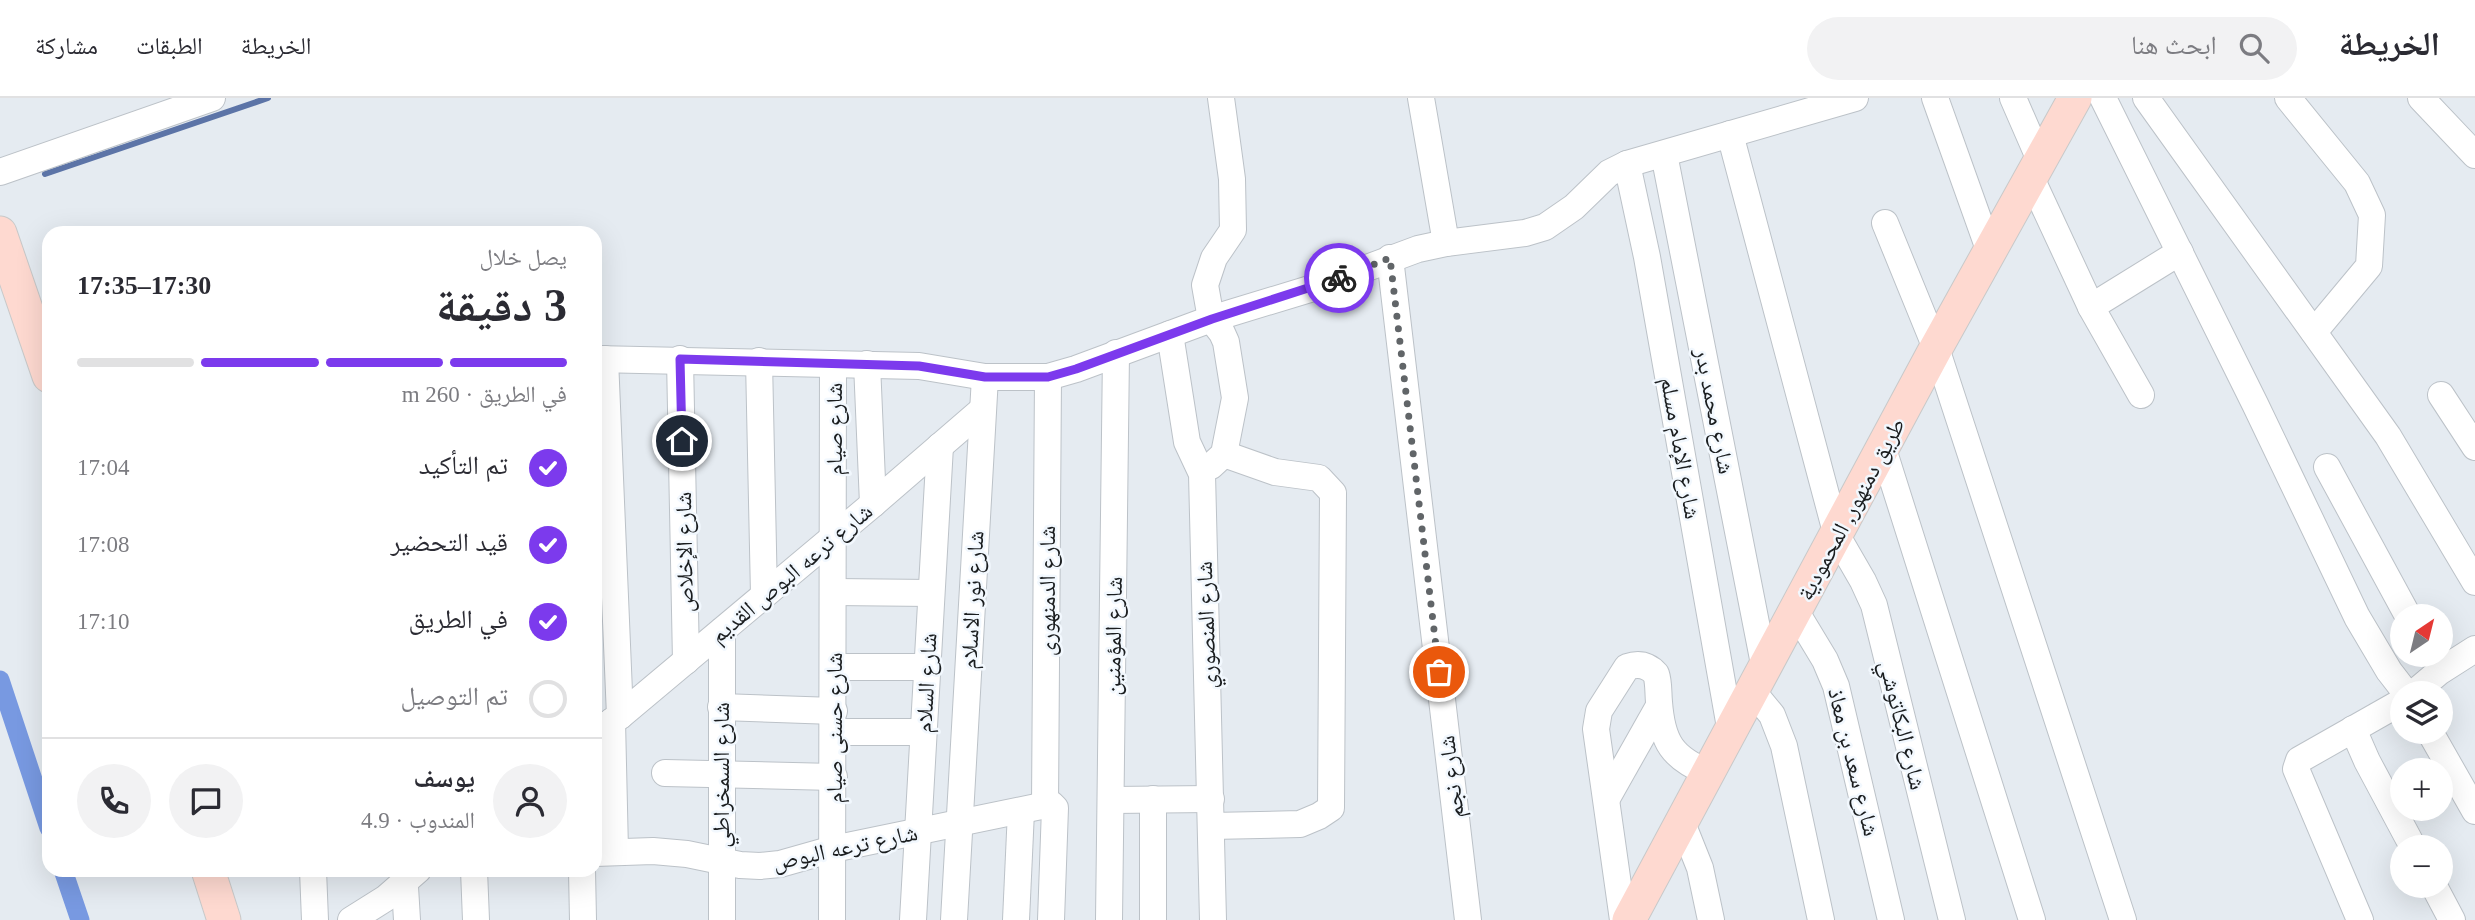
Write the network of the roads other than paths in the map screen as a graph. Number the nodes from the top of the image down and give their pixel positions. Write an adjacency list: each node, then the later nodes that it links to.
1 (212, 98): 17 (street)
2 (1221, 98): 25 (street)
3 (1422, 98): 20 (street)
4 (1855, 98): 12 (street)
5 (1936, 98): 21 (street)
6 (2012, 98): 16 (street)
7 (2075, 98): 16 (main road, طريق دمنهور, المحمودية)
8 (2103, 98): 22 (street)
9 (2146, 98): 26 (street)
10 (2288, 98): 26 (street)
11 (2421, 98): 14 (street)
12 (1730, 134): 13 (street); 49 (street, شارع البكاتوشي)
13 (1664, 154): 15 (street); 63 (street, شارع محمد بدر)
14 (2475, 155)
15 (1627, 164): 20 (street); 72 (street, شارع الإمام مسلم)
16 (2035, 169): 21 (main road, طريق دمنهور, المحمودية); 24 (street)
17 (0, 172)
18 (1885, 223): 28 (street)
19 (0, 233): 30 (main road)
20 (1446, 243): 23 (street)
21 (1990, 252): 28 (main road, طريق دمنهور, المحمودية)
22 (2180, 252): 24 (street); 64 (street)
23 (1390, 258): 25 (street); 114 (street, شارع نجم)
24 (2091, 307): 38 (street)
25 (1212, 319): 27 (street); 45 (street)
26 (2314, 332): 51 (street)
27 (1170, 334): 29 (street); 47 (street, شارع المنصوري)
28 (1936, 348): 44 (main road, طريق دمنهور, المحمودية); 122 (street)
29 (1116, 353): 37 (street); 81 (street, شارع المؤمنين)
30 (42, 356)
31 (602, 359): 32 (street)
32 (680, 359): 33 (street); 60 (street, شارع الإخلاص)
33 (759, 361): 34 (street); 54 (street)
34 (833, 364): 35 (street); 50 (street, شارع صيام)
35 (867, 364): 36 (street); 48 (street)
36 (985, 377): 37 (street); 40 (street, شارع نور الاسلام)
37 (1048, 377): 82 (street, شارع الدمنهورى)
38 (2141, 395)
39 (2441, 395): 43 (street)
40 (983, 409): 42 (street, شارع ترعه البوص القديم); 84 (street, شارع نور الاسلام)
41 (602, 440): 69 (street)
42 (940, 446): 48 (street, شارع ترعه البوص القديم); 53 (street, شارع السلام)
43 (2475, 447)
44 (1883, 449): 49 (main road, طريق دمنهور, المحمودية); 121 (street)
45 (1224, 454): 47 (street); 86 (street)
46 (2327, 467): 55 (street)
47 (1202, 474): 80 (street, شارع المنصوري)
48 (873, 504): 50 (street, شارع ترعه البوص القديم)
49 (1837, 536): 56 (main road, طريق دمنهور, المحمودية); 120 (street, شارع البكاتوشي)
50 (835, 537): 52 (street, شارع حسنى صيام); 54 (street, شارع ترعه البوص القديم)
51 (2475, 582)
52 (834, 592): 53 (street); 61 (street, شارع حسنى صيام)
53 (931, 593): 62 (street, شارع السلام)
54 (764, 595): 57 (street, شارع ترعه البوص القديم)
55 (2401, 604)
56 (1796, 612): 63 (main road, طريق دمنهور, المحمودية); 119 (street, شارع سعد بن معاذ)
57 (722, 631): 60 (street, شارع ترعه البوص القديم); 66 (street, شارع السمخراطي)
58 (2475, 649): 59 (street)
59 (2454, 657)
60 (686, 661): 69 (street, شارع ترعه البوص القديم)
61 (834, 667): 62 (street); 68 (street, شارع حسنى صيام)
62 (927, 667): 71 (street, شارع السلام)
63 (1759, 681): 72 (main road, طريق دمنهور, المحمودية); 118 (street)
64 (2397, 681)
65 (1659, 706): 75 (street); 78 (street); 78 (street)
66 (721, 707): 68 (street); 76 (street, شارع السمخراطي)
67 (2390, 708): 70 (street)
68 (834, 721): 71 (street); 77 (street, شارع حسنى صيام)
69 (609, 724): 90 (street)
70 (2353, 729): 88 (street); 123 (street)
71 (923, 732): 87 (street, شارع السلام)
72 (1731, 733): 75 (main road, طريق دمنهور, المحمودية)
73 (2437, 744): 83 (street)
74 (665, 773): 76 (street)
75 (1709, 773): 85 (main road, طريق دمنهور, المحمودية)
76 (721, 774): 77 (street); 91 (street, شارع السمخراطي)
77 (834, 777): 89 (street, شارع حسنى صيام)
78 (1607, 798): 115 (street)
79 (1153, 799): 80 (street); 81 (street); 112 (street)
80 (1211, 799): 86 (street, شارع المنصوري)
81 (1112, 800): 111 (street, شارع المؤمنين)
82 (1039, 807): 84 (street, شارع ترعه البوص); 109 (street); 110 (street, شارع الدمنهورى)
83 (2475, 811)
84 (960, 823): 87 (street, شارع ترعه البوص); 108 (street, شارع نور الاسلام)
85 (1682, 823): 116 (main road, طريق دمنهور, المحمودية); 117 (street)
86 (1211, 826): 113 (street, شارع المنصوري)
87 (917, 831): 89 (street, شارع ترعه البوص); 107 (street, شارع السلام)
88 (2407, 835)
89 (833, 849): 91 (street, شارع ترعه البوص); 106 (street, شارع حسنى صيام)
90 (605, 852): 91 (street, شارع ترعه البوص)
91 (721, 861): 105 (street, شارع السمخراطي)
92 (210, 877): 99 (main road)
93 (313, 877): 100 (street)
94 (406, 877): 101 (street)
95 (409, 877): 102 (street)
96 (474, 877): 103 (street)
97 (582, 877): 104 (street)
98 (2440, 898): 124 (street)
99 (224, 920)
100 (315, 920)
101 (351, 920)
102 (407, 920)
103 (476, 920)
104 (583, 920)
105 (722, 920)
106 (832, 920)
107 (913, 920)
108 (954, 920)
109 (1016, 920)
110 (1051, 920)
111 (1109, 920)
112 (1153, 920)
113 (1213, 920)
114 (1468, 920)
115 (1623, 920)
116 (1629, 920)
117 (1711, 920)
118 (1821, 920)
119 (1891, 920)
120 (1952, 920)
121 (2032, 920)
122 (2123, 920)
123 (2360, 920)
124 (2452, 920)

